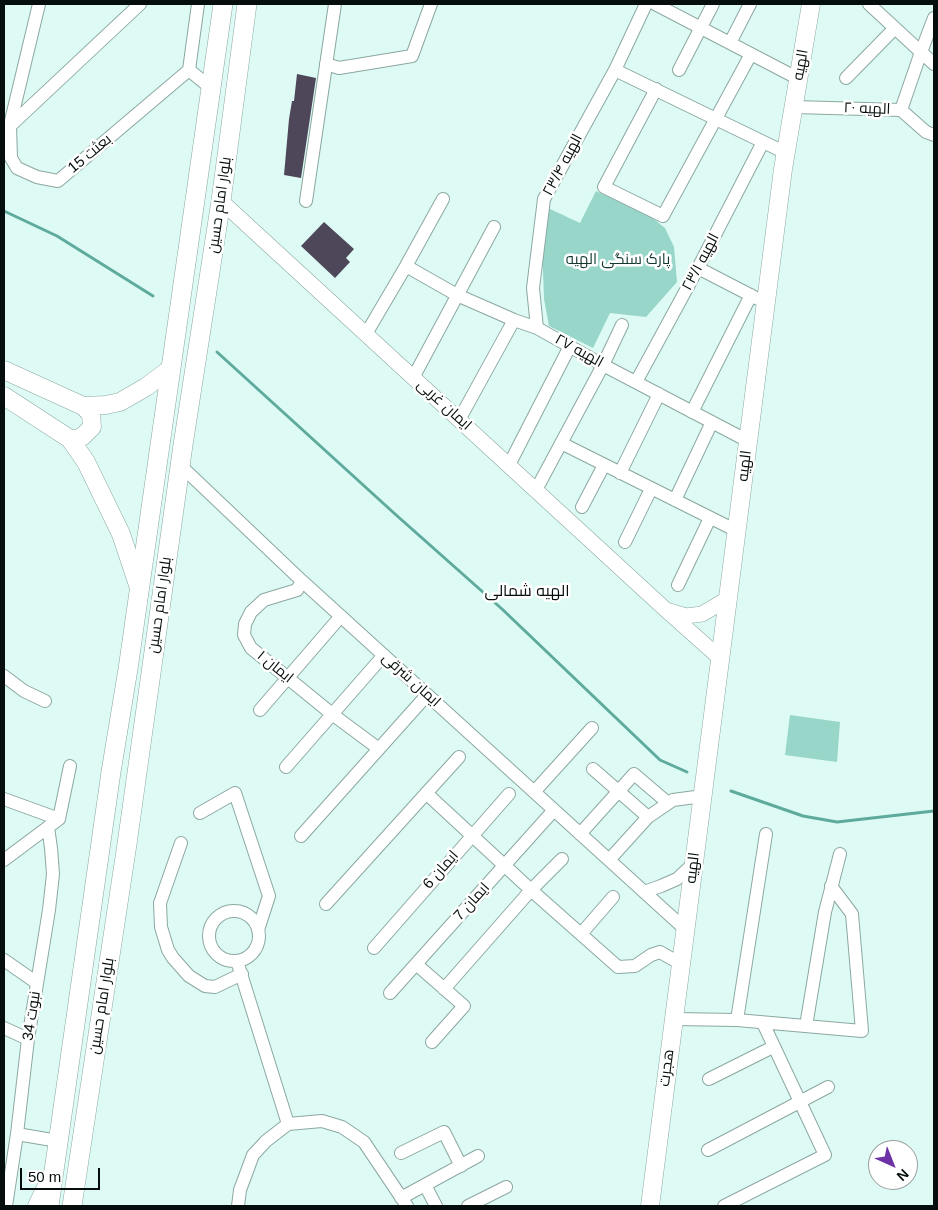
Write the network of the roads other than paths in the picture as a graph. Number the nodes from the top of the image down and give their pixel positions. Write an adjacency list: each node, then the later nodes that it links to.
1 (39, 4): 32 (street)
2 (140, 4): 32 (street)
3 (198, 4): 22 (street)
4 (223, 4): 27 (main road, بلوار امام حسین)
5 (247, 4): 37 (main road, بلوار امام حسین)
6 (335, 4): 20 (street)
7 (431, 4): 20 (street)
8 (646, 4): 23 (street, الهیه ۲۳/۴)
9 (656, 4): 15 (street)
10 (713, 4): 15 (street)
11 (750, 4): 17 (street)
12 (812, 4): 26 (main road, الهیه)
13 (876, 6): 16 (street)
14 (934, 18): 18 (street, الهیه ۲۰)
15 (701, 28): 17 (street); 24 (street)
16 (895, 28): 18 (street); 25 (street)
17 (730, 43): 19 (street)
18 (921, 52): 21 (street); 30 (street, الهیه ۲۰)
19 (751, 54): 26 (street); 31 (street)
20 (326, 64): 38 (street)
21 (934, 64)
22 (189, 70): 27 (street); 32 (street, بعثت 15)
23 (615, 70): 28 (street); 46 (street, الهیه ۲۳/۴)
24 (680, 70)
25 (846, 78)
26 (799, 79): 29 (main road, الهیه)
27 (211, 88): 50 (main road, بلوار امام حسین)
28 (656, 89): 31 (street); 31 (street)
29 (794, 107): 30 (street, الهیه ۲۰); 35 (main road, الهیه)
30 (901, 110): 33 (street)
31 (717, 119): 34 (street)
32 (7, 129)
33 (934, 135)
34 (763, 142): 35 (street); 41 (street, الهیه ۲۳/۱)
35 (786, 153): 43 (main road, الهیه)
36 (443, 199): 40 (street)
37 (221, 201): 47 (street, ایمان غربی); 65 (main road, بلوار امام حسین)
38 (306, 201)
39 (494, 228): 42 (street)
40 (406, 266): 42 (street, الهیه ۲۷); 47 (street)
41 (698, 268): 43 (street); 53 (street, الهیه ۲۳/۱)
42 (457, 295): 44 (street, الهیه ۲۷); 52 (street)
43 (758, 299): 57 (street); 61 (main road, الهیه)
44 (514, 320): 46 (street, الهیه ۲۷); 58 (street)
45 (622, 324): 49 (street)
46 (537, 328): 48 (street, الهیه ۲۷)
47 (366, 334): 52 (street, ایمان غربی)
48 (570, 346): 49 (street, الهیه ۲۷); 63 (street)
49 (603, 365): 53 (street, الهیه ۲۷); 62 (street)
50 (170, 369): 56 (main road); 76 (main road, بلوار امام حسین)
51 (4, 370): 56 (main road)
52 (413, 378): 58 (street, ایمان غربی)
53 (636, 382): 54 (street, الهیه ۲۷)
54 (659, 394): 57 (street, الهیه ۲۷); 66 (street)
55 (4, 396): 60 (main road)
56 (83, 406): 60 (main road)
57 (692, 412): 59 (street, الهیه ۲۷)
58 (459, 420): 63 (street, ایمان غربی)
59 (712, 422): 61 (street, الهیه ۲۷); 69 (street)
60 (70, 438): 76 (main road)
61 (748, 441): 72 (main road, الهیه)
62 (561, 443): 64 (street); 68 (street)
63 (509, 465): 68 (street, ایمان غربی)
64 (604, 465): 66 (street); 70 (street)
65 (181, 466): 74 (street, ایمان شرقی); 161 (main road, بلوار امام حسین)
66 (620, 473): 67 (street)
67 (651, 488): 69 (street); 73 (street)
68 (536, 490): 78 (street, ایمان غربی)
69 (675, 500): 71 (street)
70 (582, 507)
71 (710, 518): 72 (street); 75 (street)
72 (737, 531): 77 (main road, الهیه)
73 (624, 542)
74 (302, 581): 79 (street, ایمان شرقی); 83 (street, ایمان ۱)
75 (678, 585)
76 (140, 588): 147 (main road, بلوار امام حسین)
77 (729, 598): 78 (street); 81 (main road, الهیه)
78 (666, 610): 81 (street, ایمان غربی)
79 (341, 616): 80 (street, ایمان شرقی); 83 (street)
80 (384, 656): 84 (street, ایمان شرقی); 87 (street)
81 (721, 659): 98 (main road, الهیه)
82 (4, 676): 85 (street)
83 (287, 677): 86 (street); 87 (street, ایمان ۱)
84 (427, 695): 89 (street); 94 (street, ایمان شرقی)
85 (45, 701)
86 (260, 710)
87 (332, 714): 89 (street, ایمان ۱); 92 (street)
88 (592, 728): 94 (street)
89 (379, 749): 109 (street)
90 (459, 757): 96 (street)
91 (70, 766): 104 (street)
92 (286, 768)
93 (593, 769): 95 (street)
94 (534, 792): 101 (street, ایمان شرقی)
95 (618, 792): 100 (street); 103 (street); 106 (street)
96 (426, 793): 108 (street); 121 (street)
97 (509, 794): 108 (street, ایمان 6)
98 (703, 796): 100 (street); 115 (main road, الهیه)
99 (4, 799): 104 (street)
100 (668, 803): 103 (street)
101 (554, 810): 106 (street, ایمان شرقی); 116 (street, ایمان 7)
102 (200, 813): 123 (street)
103 (648, 817): 114 (street)
104 (59, 819): 105 (street)
105 (48, 827): 113 (street); 131 (street, نبوت 34)
106 (580, 834): 114 (street, ایمان شرقی)
107 (766, 834): 135 (street)
108 (471, 835): 116 (street); 125 (street, ایمان 6)
109 (301, 836)
110 (180, 843): 130 (street)
111 (840, 854): 117 (street)
112 (562, 859): 118 (street)
113 (4, 860)
114 (609, 860): 119 (street, ایمان شرقی)
115 (694, 863): 119 (street); 122 (main road, الهیه)
116 (504, 866): 118 (street); 128 (street, ایمان 7)
117 (831, 886): 137 (street); 137 (street)
118 (531, 890): 124 (street); 132 (street)
119 (644, 892): 122 (street, ایمان شرقی)
120 (613, 897): 124 (street)
121 (326, 904)
122 (686, 929): 129 (main road, هجرت)
123 (258, 930): 127 (street); 127 (street)
124 (581, 934): 129 (street)
125 (374, 948)
126 (4, 960): 131 (street)
127 (237, 961): 130 (street)
128 (416, 964): 132 (street); 133 (street, ایمان 7)
129 (681, 964): 134 (main road, هجرت)
130 (242, 974): 145 (street)
131 (37, 983): 139 (street, نبوت 34)
132 (444, 989): 140 (street)
133 (390, 993)
134 (674, 1019): 135 (street); 164 (main road, هجرت)
135 (737, 1020): 136 (street)
136 (762, 1023): 137 (street); 141 (street)
137 (806, 1026)
138 (4, 1028): 139 (street)
139 (28, 1039): 146 (street, نبوت 34)
140 (432, 1042)
141 (772, 1047): 142 (street); 144 (street)
142 (709, 1078)
143 (828, 1087): 144 (street)
144 (799, 1102): 148 (street); 165 (street)
145 (288, 1124): 156 (street); 162 (street)
146 (17, 1134): 147 (street); 151 (street, نبوت 34)
147 (58, 1141): 153 (main road, بلوار امام حسین)
148 (708, 1150)
149 (401, 1153): 152 (street)
150 (478, 1156): 152 (street)
151 (8, 1160): 158 (street, نبوت 34)
152 (461, 1166): 154 (street)
153 (54, 1170): 159 (main road); 160 (main road, بلوار امام حسین)
154 (425, 1186): 156 (street); 163 (street)
155 (506, 1187): 157 (street)
156 (404, 1202)
157 (476, 1205)
158 (6, 1206)
159 (37, 1206)
160 (49, 1206)
161 (72, 1206)
162 (238, 1206)
163 (436, 1206)
164 (650, 1206)
165 (724, 1206)

